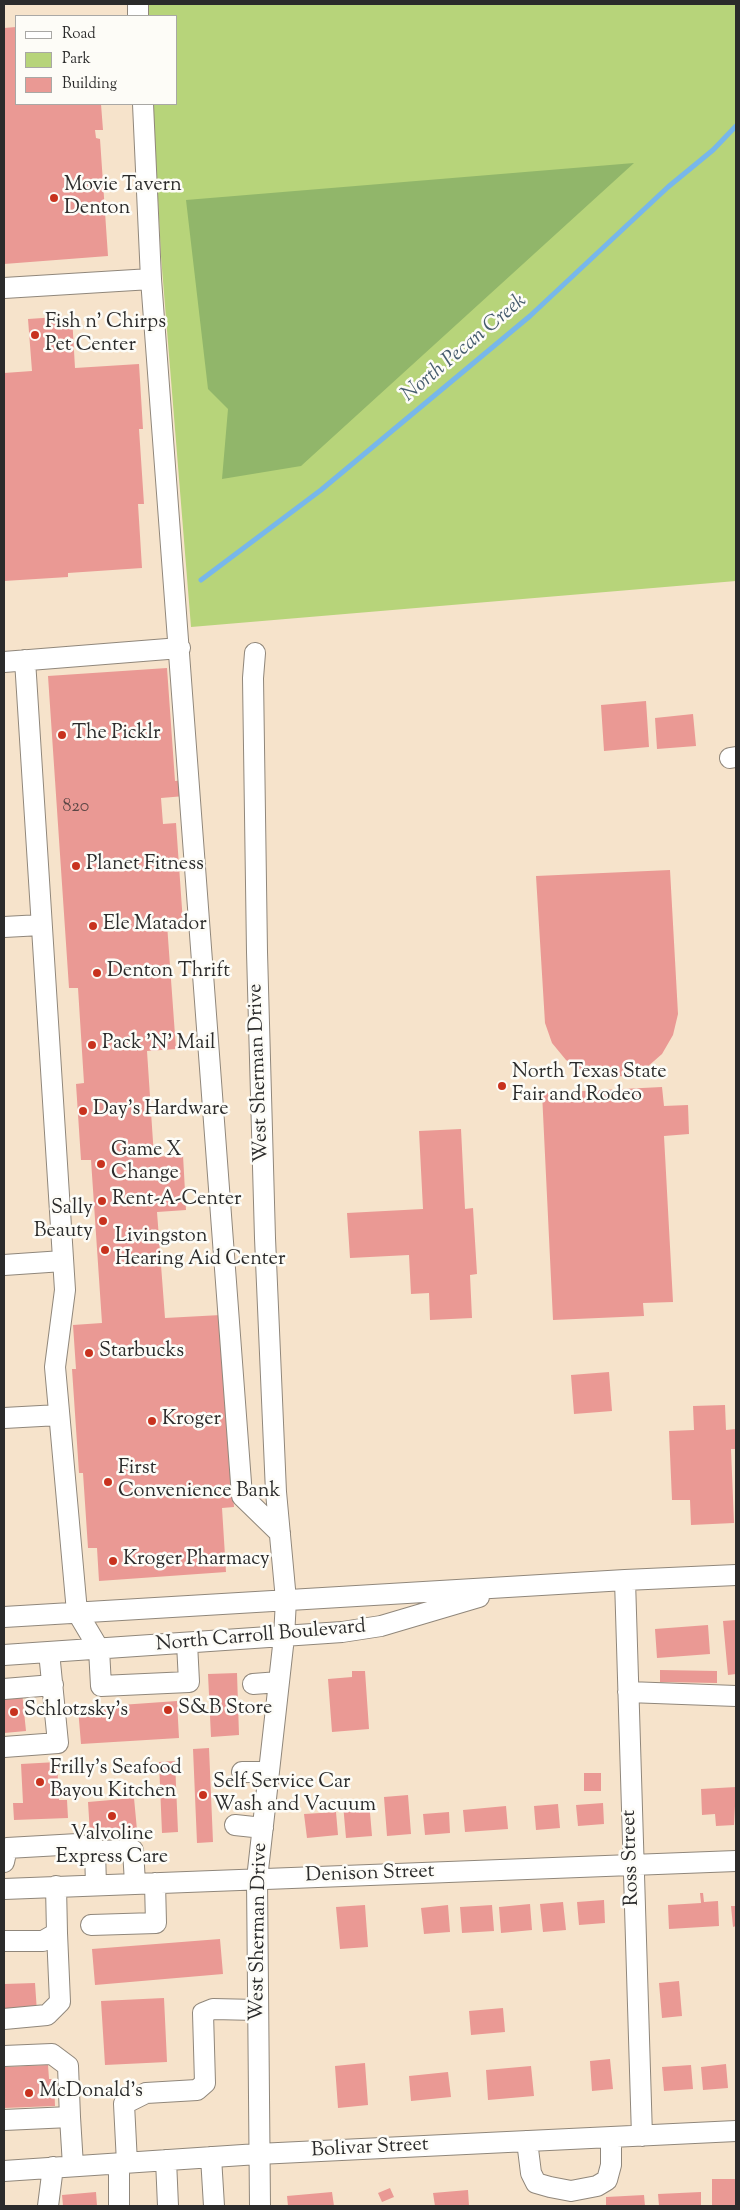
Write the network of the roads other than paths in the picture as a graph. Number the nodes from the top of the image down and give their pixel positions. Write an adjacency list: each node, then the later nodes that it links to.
1 (143, 105): 2 (street)
2 (151, 279): 3 (street); 4 (street)
3 (4, 288)
4 (180, 648): 6 (street); 14 (street)
5 (255, 653): 14 (street, West Sherman Drive)
6 (25, 660): 7 (street); 8 (street)
7 (4, 662)
8 (41, 925): 9 (street); 10 (street)
9 (4, 927)
10 (63, 1261): 11 (street); 12 (street)
11 (4, 1265)
12 (59, 1415): 13 (street); 19 (street)
13 (4, 1418)
14 (280, 1534): 18 (street, West Sherman Drive)
15 (736, 1575): 16 (street, North Carroll Boulevard)
16 (625, 1580): 17 (street, North Carroll Boulevard); 30 (street, Ross Street)
17 (512, 1587): 18 (street, North Carroll Boulevard); 21 (street, North Carroll Boulevard)
18 (286, 1600): 19 (street, North Carroll Boulevard); 21 (street, West Sherman Drive)
19 (77, 1612): 20 (street, North Carroll Boulevard); 23 (street)
20 (4, 1618)
21 (284, 1637): 22 (street, North Carroll Boulevard); 26 (street, West Sherman Drive)
22 (187, 1643): 23 (street, North Carroll Boulevard); 23 (street)
23 (99, 1649): 24 (street, North Carroll Boulevard)
24 (49, 1652): 25 (street, North Carroll Boulevard); 27 (street)
25 (4, 1655)
26 (279, 1682): 28 (street); 36 (street, West Sherman Drive)
27 (53, 1684): 29 (street); 32 (street)
28 (253, 1684)
29 (4, 1689)
30 (628, 1692): 31 (street); 42 (street, Ross Street)
31 (736, 1696)
32 (57, 1734): 33 (street); 34 (street)
33 (4, 1737)
34 (4, 1747)
35 (242, 1772): 36 (street)
36 (269, 1772): 38 (street, West Sherman Drive)
37 (235, 1826): 38 (street)
38 (263, 1828): 43 (street, West Sherman Drive)
39 (95, 1852): 41 (street); 44 (street); 45 (street)
40 (736, 1861): 42 (street, Denison Street)
41 (4, 1862)
42 (632, 1866): 43 (street, Denison Street); 57 (street, Ross Street)
43 (257, 1879): 44 (street, Denison Street); 51 (street, West Sherman Drive)
44 (145, 1883): 45 (street, Denison Street); 48 (street)
45 (96, 1885): 46 (street, Denison Street)
46 (56, 1886): 47 (street, Denison Street); 49 (street)
47 (4, 1889)
48 (91, 1925)
49 (57, 1933): 50 (street); 52 (street)
50 (4, 1941)
51 (257, 2010): 60 (street, West Sherman Drive); 63 (street)
52 (4, 2019)
53 (4, 2056): 54 (street)
54 (70, 2117): 55 (street); 64 (street)
55 (4, 2120)
56 (736, 2131): 57 (street, Bolivar Street)
57 (642, 2136): 58 (street, Bolivar Street)
58 (611, 2137): 59 (street, Bolivar Street); 59 (street)
59 (527, 2141): 60 (street, Bolivar Street)
60 (258, 2154): 61 (street, Bolivar Street); 71 (street, West Sherman Drive)
61 (211, 2157): 62 (street, Bolivar Street); 70 (street)
62 (166, 2160): 63 (street, Bolivar Street); 69 (street)
63 (123, 2163): 64 (street, Bolivar Street); 68 (street)
64 (73, 2166): 65 (street, Bolivar Street)
65 (53, 2167): 66 (street, Bolivar Street); 67 (street)
66 (4, 2171)
67 (48, 2206)
68 (120, 2206)
69 (168, 2206)
70 (214, 2206)
71 (260, 2206)

